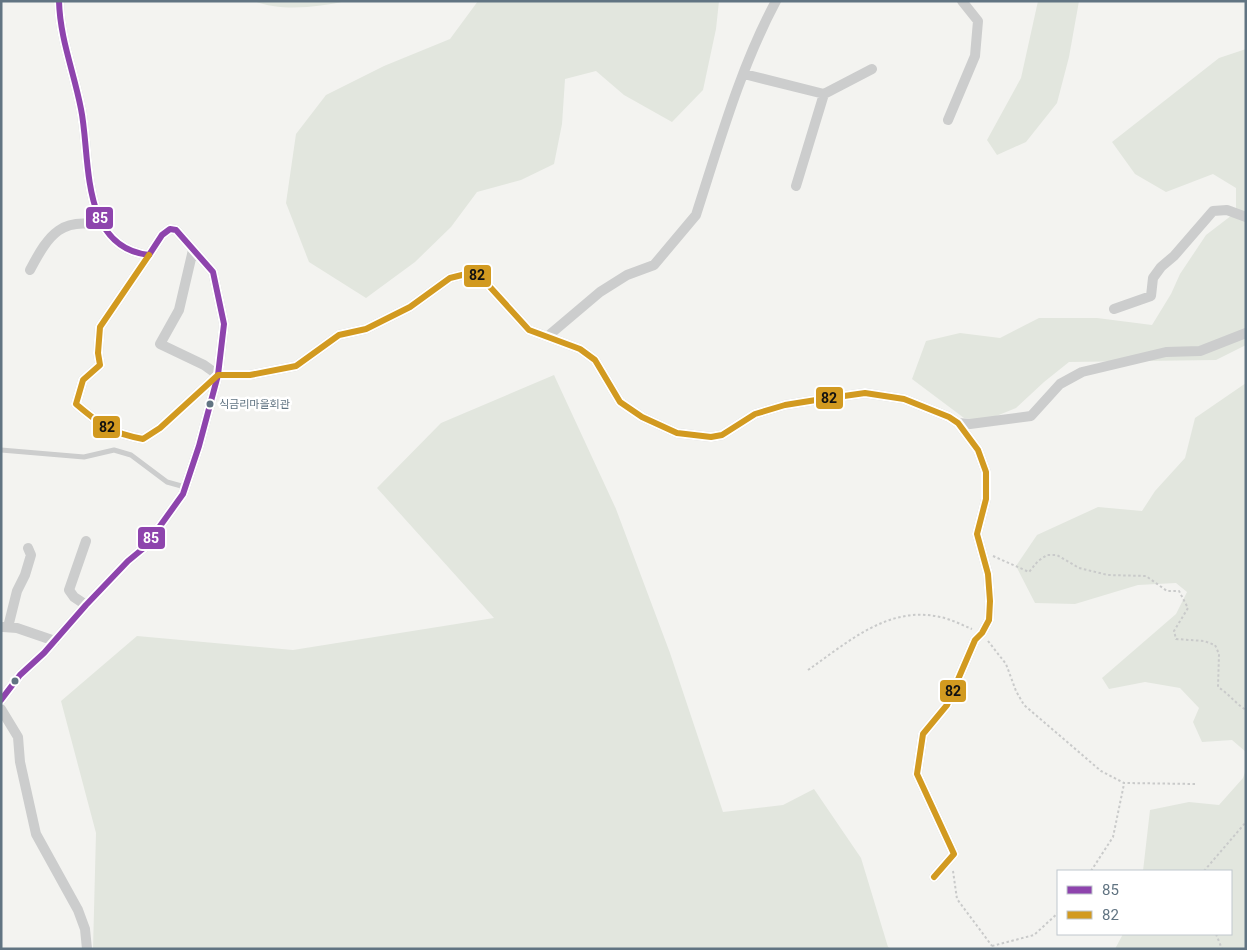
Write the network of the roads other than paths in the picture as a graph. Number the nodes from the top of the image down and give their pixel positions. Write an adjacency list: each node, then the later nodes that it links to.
1 (59, 1): 10 (street)
2 (776, 1): 5 (street)
3 (962, 1): 7 (street)
4 (872, 69): 6 (street)
5 (744, 74): 6 (street); 16 (street)
6 (824, 94): 8 (street)
7 (948, 120)
8 (796, 186)
9 (1246, 217): 14 (street)
10 (106, 227): 12 (street); 13 (street)
11 (193, 250): 12 (street); 17 (street); 17 (street)
12 (149, 255): 17 (street)
13 (30, 270)
14 (1114, 308)
15 (1246, 334): 18 (street)
16 (548, 336): 17 (street); 18 (street)
17 (218, 375): 20 (street)
18 (958, 423): 28 (street)
19 (1, 450): 20 (lane)
20 (185, 488): 23 (street)
21 (86, 541): 23 (street)
22 (28, 548): 24 (street)
23 (86, 605): 25 (street)
24 (4, 627): 25 (street)
25 (55, 641): 26 (street)
26 (1, 700)
27 (1, 709): 29 (street)
28 (934, 877)
29 (87, 949)

